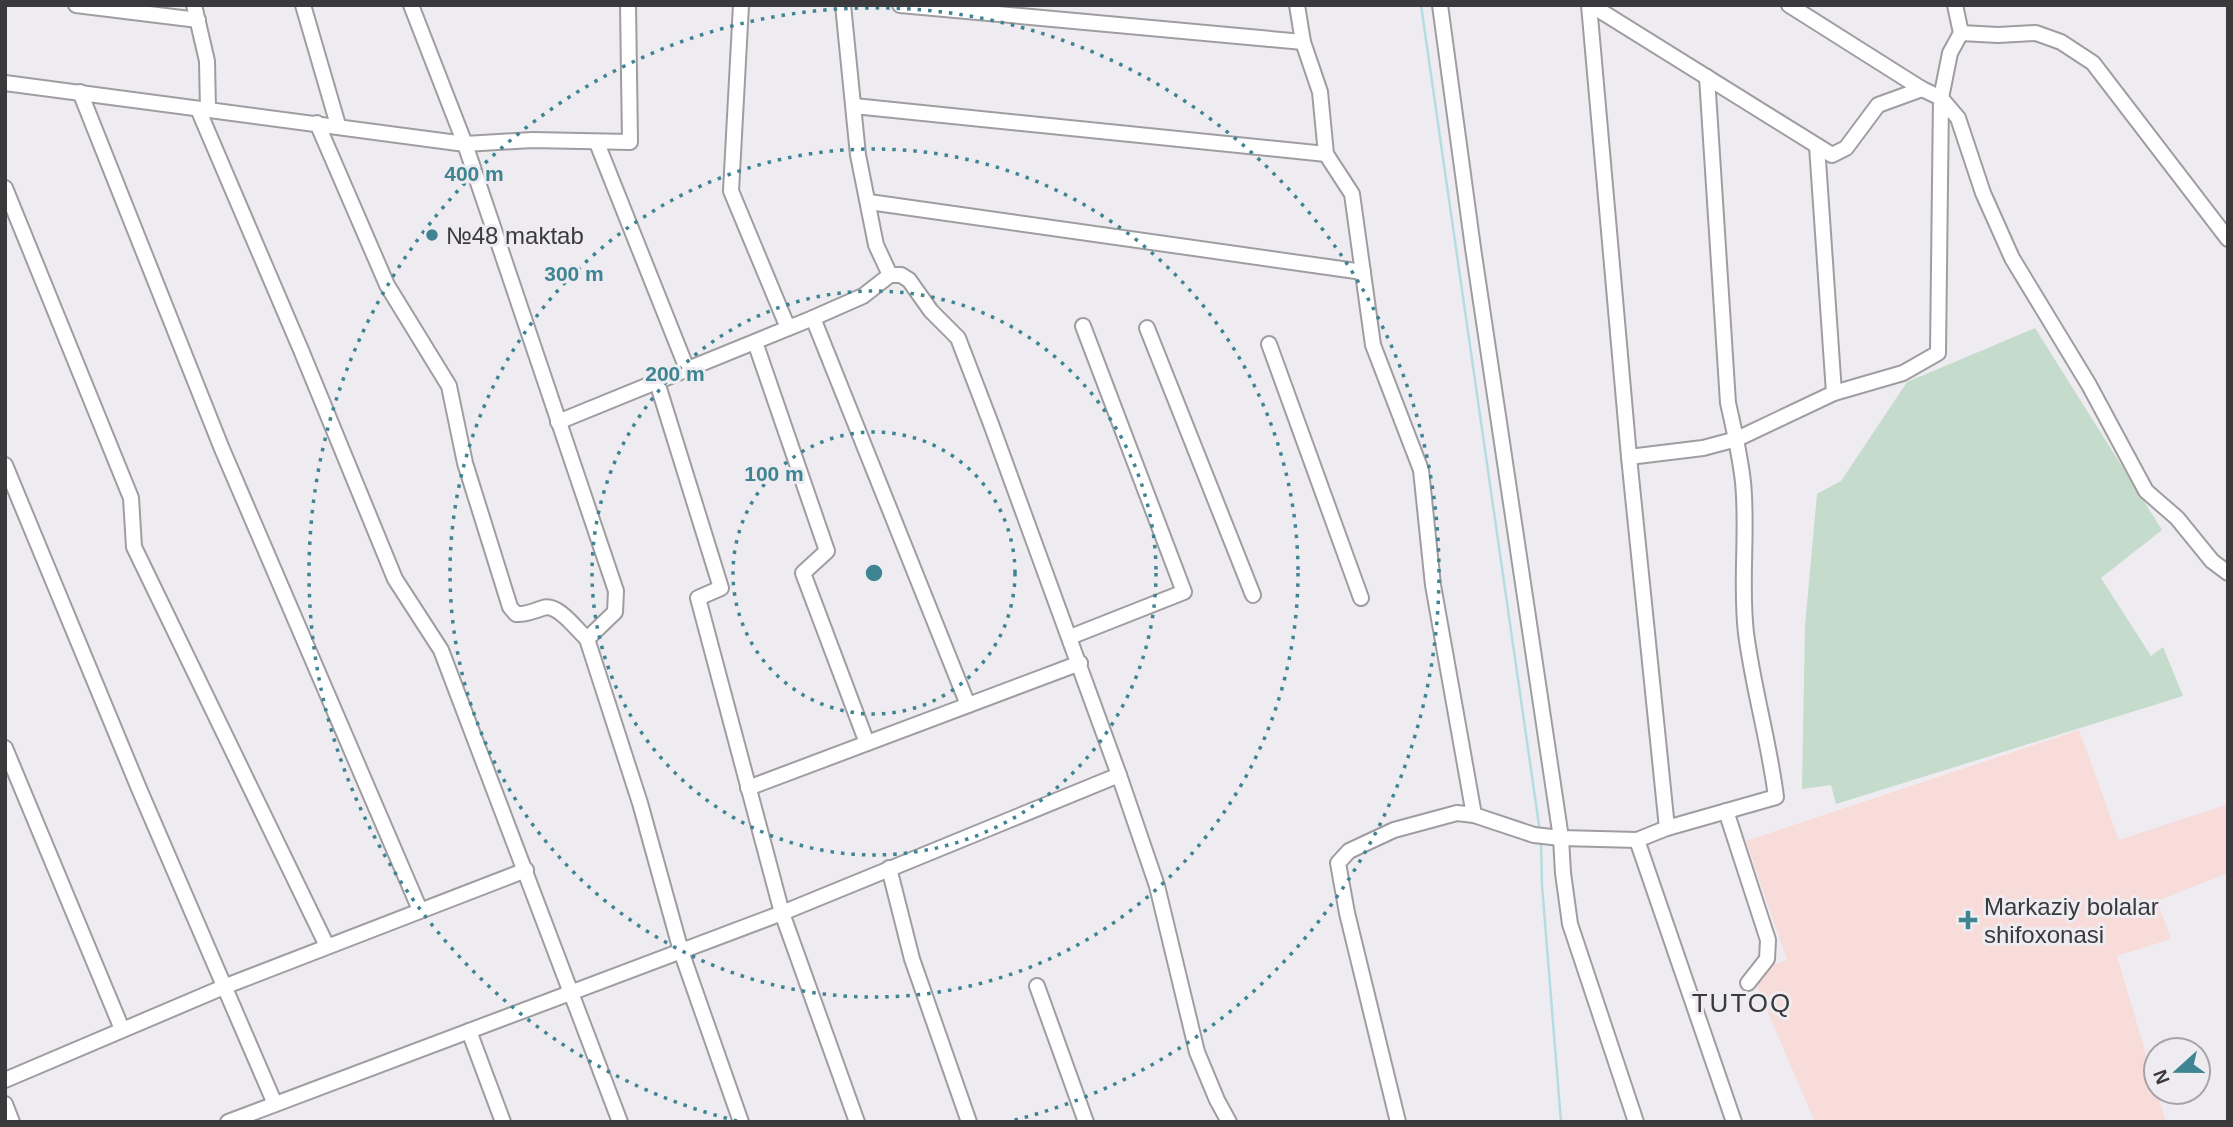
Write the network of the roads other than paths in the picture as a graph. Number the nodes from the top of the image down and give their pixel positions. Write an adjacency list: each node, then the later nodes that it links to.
1 (76, 5): 14 (street)
2 (194, 5): 14 (street)
3 (303, 5): 25 (street)
4 (411, 5): 27 (street)
5 (628, 5): 26 (street)
6 (741, 5): 37 (street)
7 (843, 5): 22 (street)
8 (900, 5): 16 (street)
9 (1297, 5): 16 (street)
10 (1440, 5): 62 (street)
11 (1590, 5): 17 (street); 46 (street)
12 (1789, 5): 19 (street)
13 (1955, 5): 15 (street)
14 (198, 20): 23 (street)
15 (1961, 33): 21 (street); 32 (street)
16 (1303, 43): 29 (street)
17 (1707, 77): 28 (street); 45 (street)
18 (5, 83): 20 (street)
19 (1922, 89): 21 (street); 28 (street)
20 (80, 92): 23 (street); 66 (street)
21 (1941, 98): 43 (street); 48 (street)
22 (854, 106): 29 (street); 31 (street)
23 (203, 110): 24 (street); 65 (street)
24 (317, 123): 25 (street); 52 (street)
25 (338, 125): 27 (street)
26 (597, 143): 27 (street); 41 (street)
27 (465, 144): 44 (street)
28 (1816, 146): 43 (street)
29 (1326, 154): 33 (street)
30 (5, 188): 68 (street)
31 (869, 202): 33 (street); 34 (street)
32 (2228, 239)
33 (1363, 272): 60 (street)
34 (890, 275): 35 (street); 51 (street)
35 (813, 318): 37 (street); 54 (street)
36 (1083, 326): 51 (street)
37 (788, 328): 39 (street)
38 (1147, 328): 49 (street)
39 (755, 342): 41 (street); 55 (street)
40 (1269, 344): 50 (street)
41 (687, 369): 42 (street)
42 (657, 382): 44 (street); 58 (street)
43 (1834, 393): 45 (street)
44 (558, 422): 52 (street)
45 (1737, 439): 46 (street); 59 (street)
46 (1629, 457): 61 (street)
47 (5, 466): 71 (street)
48 (2228, 573)
49 (1253, 595)
50 (1361, 598)
51 (1070, 637): 53 (street)
52 (587, 639): 69 (street)
53 (1080, 663): 54 (street); 57 (street)
54 (968, 705): 55 (street)
55 (867, 743): 58 (street)
56 (5, 748): 74 (street)
57 (1119, 775): 64 (street); 87 (street)
58 (748, 788): 67 (street)
59 (1726, 811): 61 (street); 70 (street)
60 (1474, 815): 62 (street); 88 (street)
61 (1667, 828): 63 (street)
62 (1557, 838): 63 (street); 89 (street)
63 (1637, 840): 90 (street)
64 (889, 868): 67 (street); 85 (street)
65 (526, 870): 66 (street); 73 (street)
66 (420, 910): 68 (street)
67 (782, 913): 69 (street); 84 (street)
68 (327, 946): 71 (street)
69 (681, 951): 73 (street); 83 (street)
70 (1748, 983)
71 (226, 986): 74 (street); 78 (street)
72 (1037, 986): 86 (street)
73 (572, 991): 75 (street); 82 (street)
74 (122, 1029): 76 (street)
75 (470, 1031): 78 (street); 81 (street)
76 (5, 1080)
77 (5, 1104): 79 (street)
78 (275, 1104): 80 (street)
79 (12, 1122)
80 (228, 1122)
81 (503, 1122)
82 (620, 1122)
83 (741, 1122)
84 (857, 1122)
85 (969, 1122)
86 (1086, 1122)
87 (1229, 1122)
88 (1398, 1122)
89 (1636, 1122)
90 (1734, 1122)

